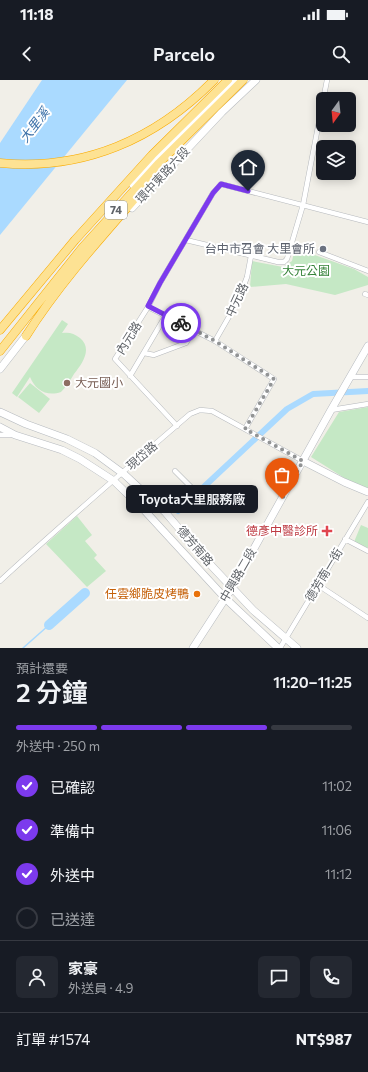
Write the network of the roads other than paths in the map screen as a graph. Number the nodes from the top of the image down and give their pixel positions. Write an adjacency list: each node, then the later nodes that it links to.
1 (214, 80): 8 (highway)
2 (228, 80): 17 (highway, 74)
3 (234, 80): 22 (street, 環中東路六段)
4 (243, 80): 23 (highway, 74)
5 (250, 80): 19 (highway)
6 (256, 80): 19 (street, 環中東路六段)
7 (327, 80): 9 (street)
8 (0, 163)
9 (303, 205): 10 (street, 內元路); 11 (street, 內元路); 13 (street)
10 (368, 222)
11 (186, 240): 13 (street); 15 (street, 內元路)
12 (319, 252): 14 (street)
13 (251, 256): 20 (street, 中元路)
14 (368, 271)
15 (148, 306): 16 (street); 26 (street, 內元路)
16 (166, 315): 18 (street); 24 (street)
17 (0, 330)
18 (194, 330): 20 (street); 24 (street)
19 (26, 336): 25 (street, 環中東路六段)
20 (215, 341): 34 (street)
21 (368, 346): 28 (street)
22 (0, 348)
23 (0, 351)
24 (144, 353): 26 (street)
25 (0, 369)
26 (130, 376): 32 (street, 內元路)
27 (368, 377): 28 (street)
28 (349, 379): 30 (street, 中興路二段)
29 (368, 404): 30 (street)
30 (331, 410): 37 (street, 中興路二段)
31 (0, 412): 39 (street, 德芳南路)
32 (177, 426): 34 (street, 現岱路); 39 (street, 現岱路)
33 (0, 427): 36 (street, 德芳南路)
34 (245, 429): 37 (street, 現岱路)
35 (0, 435): 36 (street)
36 (15, 435): 40 (street, 德芳南路)
37 (303, 461): 41 (street); 48 (street, 中興路二段)
38 (175, 471): 43 (street)
39 (122, 473): 40 (street, 現岱路); 43 (street, 德芳南路)
40 (114, 481): 46 (street, 現岱路); 49 (street, 德芳南路)
41 (368, 492)
42 (368, 502): 44 (street, 德芳南一街)
43 (165, 512): 48 (street, 德芳南路)
44 (345, 539): 45 (street); 47 (street, 德芳南一街)
45 (368, 551)
46 (0, 581)
47 (318, 585): 50 (street); 51 (street, 德芳南一街)
48 (232, 588): 49 (street, 中興路二段); 51 (street, 德芳南路)
49 (225, 598): 52 (street, 中興路二段); 53 (street, 德芳南路)
50 (368, 618)
51 (286, 639): 53 (street, 德芳南一街); 54 (street, 德芳南路)
52 (194, 648)
53 (279, 648)
54 (298, 648)

